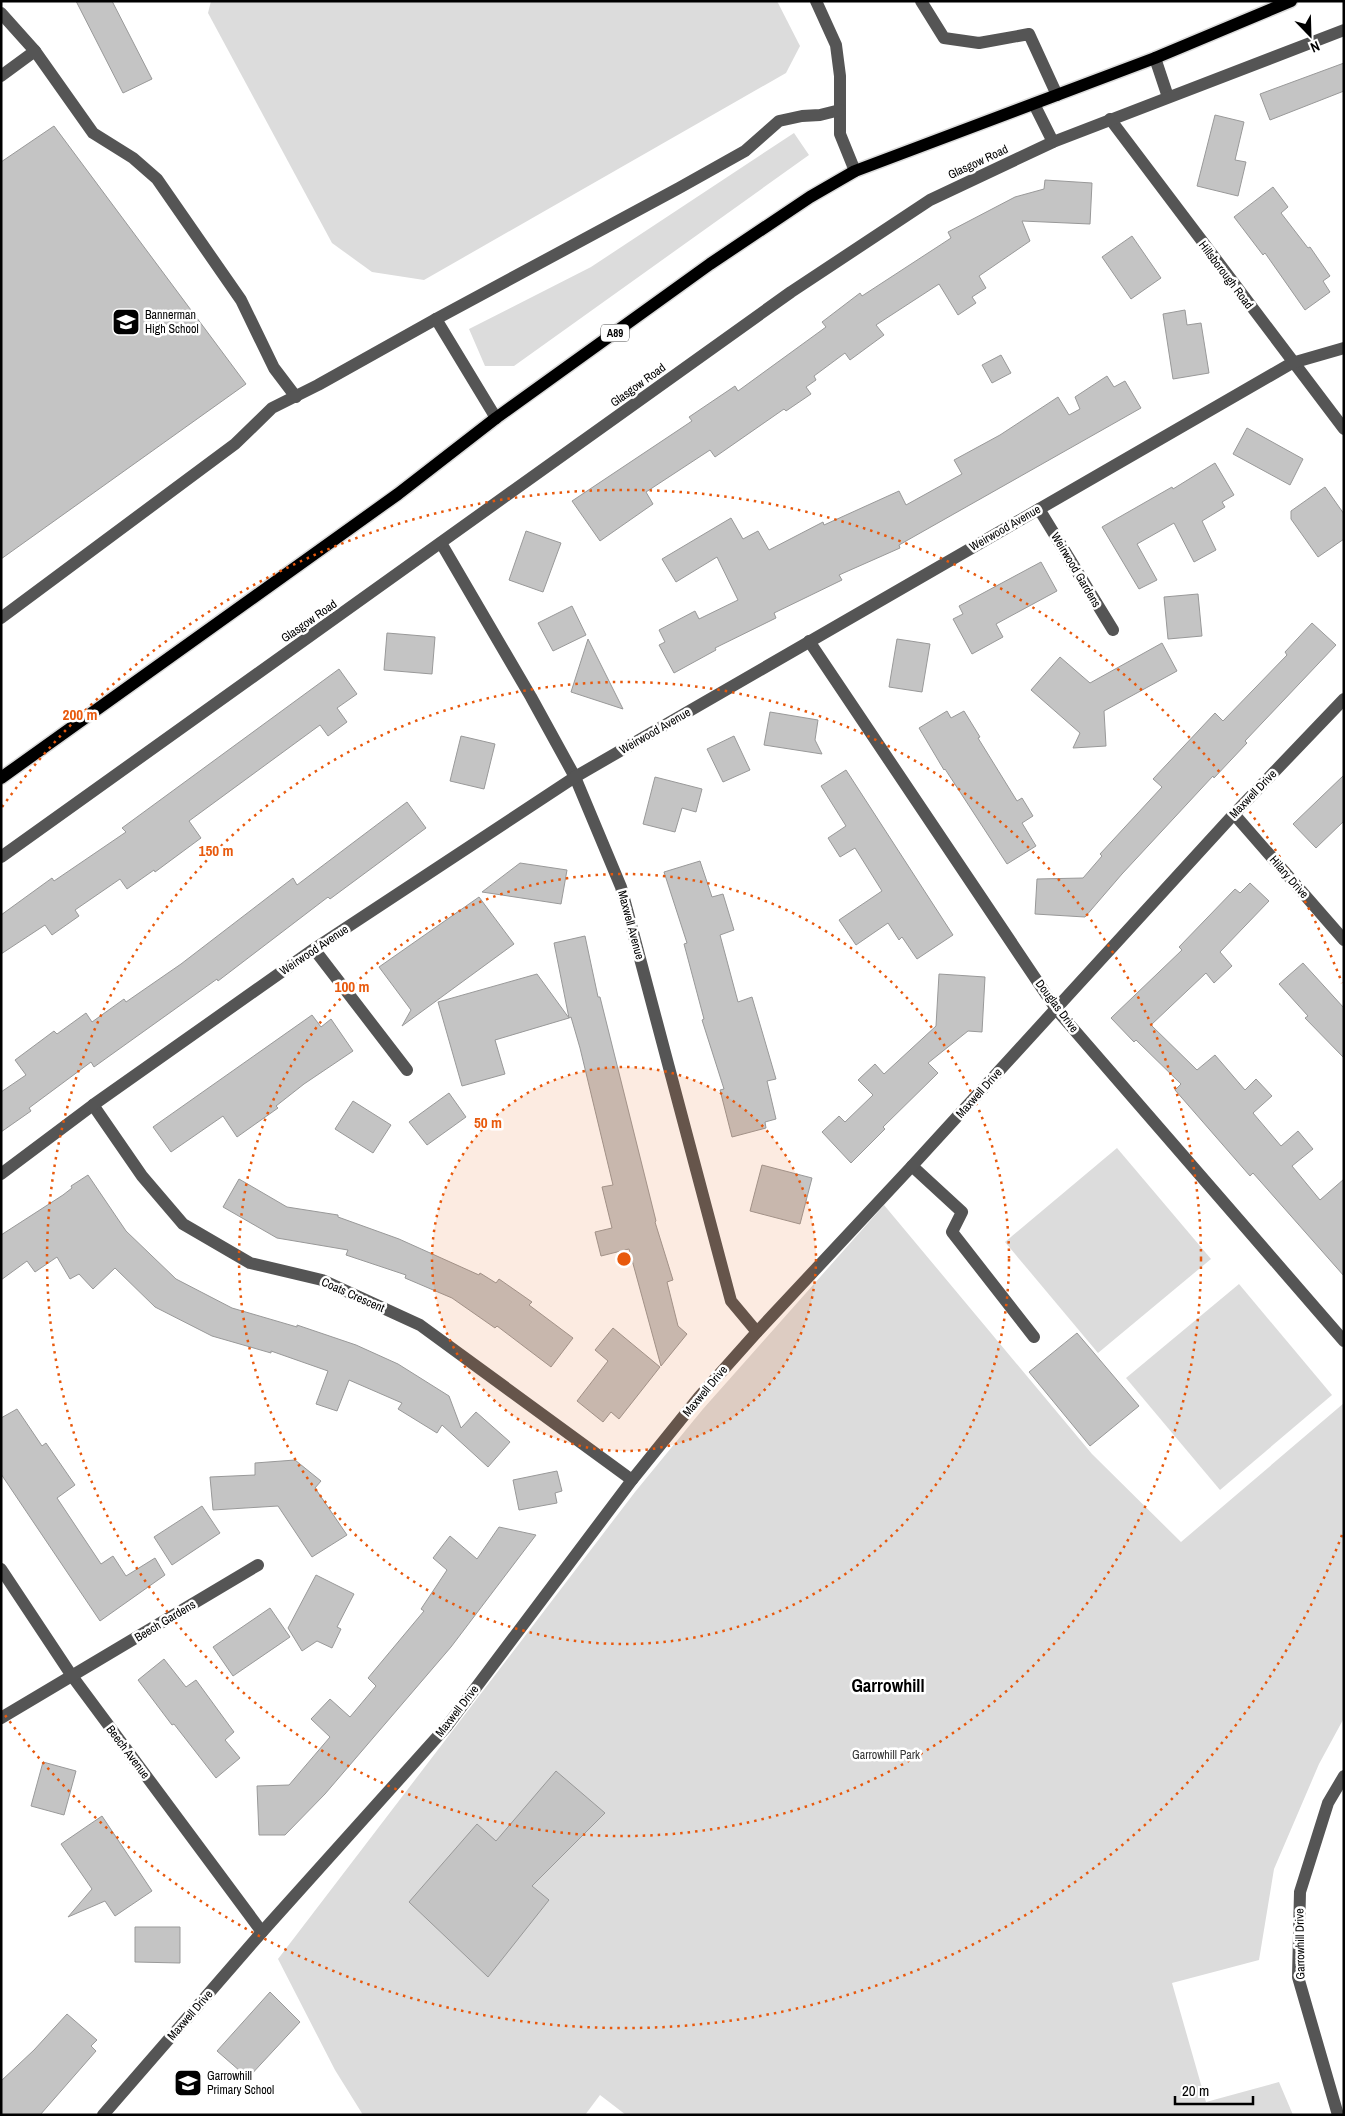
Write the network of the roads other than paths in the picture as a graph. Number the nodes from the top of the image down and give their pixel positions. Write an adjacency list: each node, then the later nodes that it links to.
1 (816, 1): 12 (street)
2 (921, 1): 9 (street)
3 (1291, 1): 7 (main road, A89)
4 (1, 13): 6 (street)
5 (1344, 30): 10 (street, Glasgow Road)
6 (35, 51): 8 (street); 19 (street)
7 (1155, 58): 9 (main road, A89); 10 (street)
8 (1, 76)
9 (1057, 95): 11 (main road, A89)
10 (1168, 97): 13 (street, Glasgow Road)
11 (1034, 104): 14 (street); 15 (main road, A89)
12 (840, 110): 15 (street); 16 (street)
13 (1110, 119): 14 (street, Glasgow Road); 18 (street, Hillsborough Road)
14 (1053, 142): 23 (street, Glasgow Road)
15 (855, 171): 20 (main road, A89)
16 (436, 319): 19 (street); 20 (street)
17 (1344, 348): 18 (street, Weirwood Avenue)
18 (1292, 363): 21 (street, Hillsborough Road); 22 (street, Weirwood Avenue)
19 (296, 396): 24 (street)
20 (496, 418): 29 (main road, A89)
21 (1344, 429)
22 (1039, 509): 25 (street, Weirwood Gardens); 26 (street, Weirwood Avenue)
23 (442, 543): 28 (street, Maxwell Avenue); 31 (street, Glasgow Road)
24 (1, 618)
25 (1113, 630)
26 (809, 641): 28 (street, Weirwood Avenue); 34 (street, Douglas Drive)
27 (1344, 699): 30 (street, Maxwell Drive)
28 (574, 777): 33 (street, Weirwood Avenue); 39 (street, Maxwell Avenue)
29 (1, 778)
30 (1234, 814): 32 (street, Hilary Drive); 34 (street, Maxwell Drive)
31 (1, 857)
32 (1344, 940)
33 (314, 949): 35 (street); 36 (street, Weirwood Avenue)
34 (1056, 1009): 37 (street, Maxwell Drive); 41 (street, Douglas Drive)
35 (407, 1070)
36 (93, 1105): 38 (street, Weirwood Avenue); 42 (street, Coats Crescent)
37 (912, 1166): 39 (street, Maxwell Drive); 40 (street)
38 (1, 1174)
39 (757, 1332): 42 (street, Maxwell Drive)
40 (1034, 1337)
41 (1344, 1341)
42 (632, 1480): 48 (street, Maxwell Drive)
43 (258, 1565): 45 (street, Beech Gardens)
44 (1, 1569): 45 (street, Beech Avenue)
45 (72, 1676): 46 (street, Beech Gardens); 48 (street, Beech Avenue)
46 (1, 1718)
47 (1344, 1776): 50 (street, Garrowhill Drive)
48 (262, 1932): 49 (street, Maxwell Drive)
49 (103, 2115)
50 (1338, 2115)

